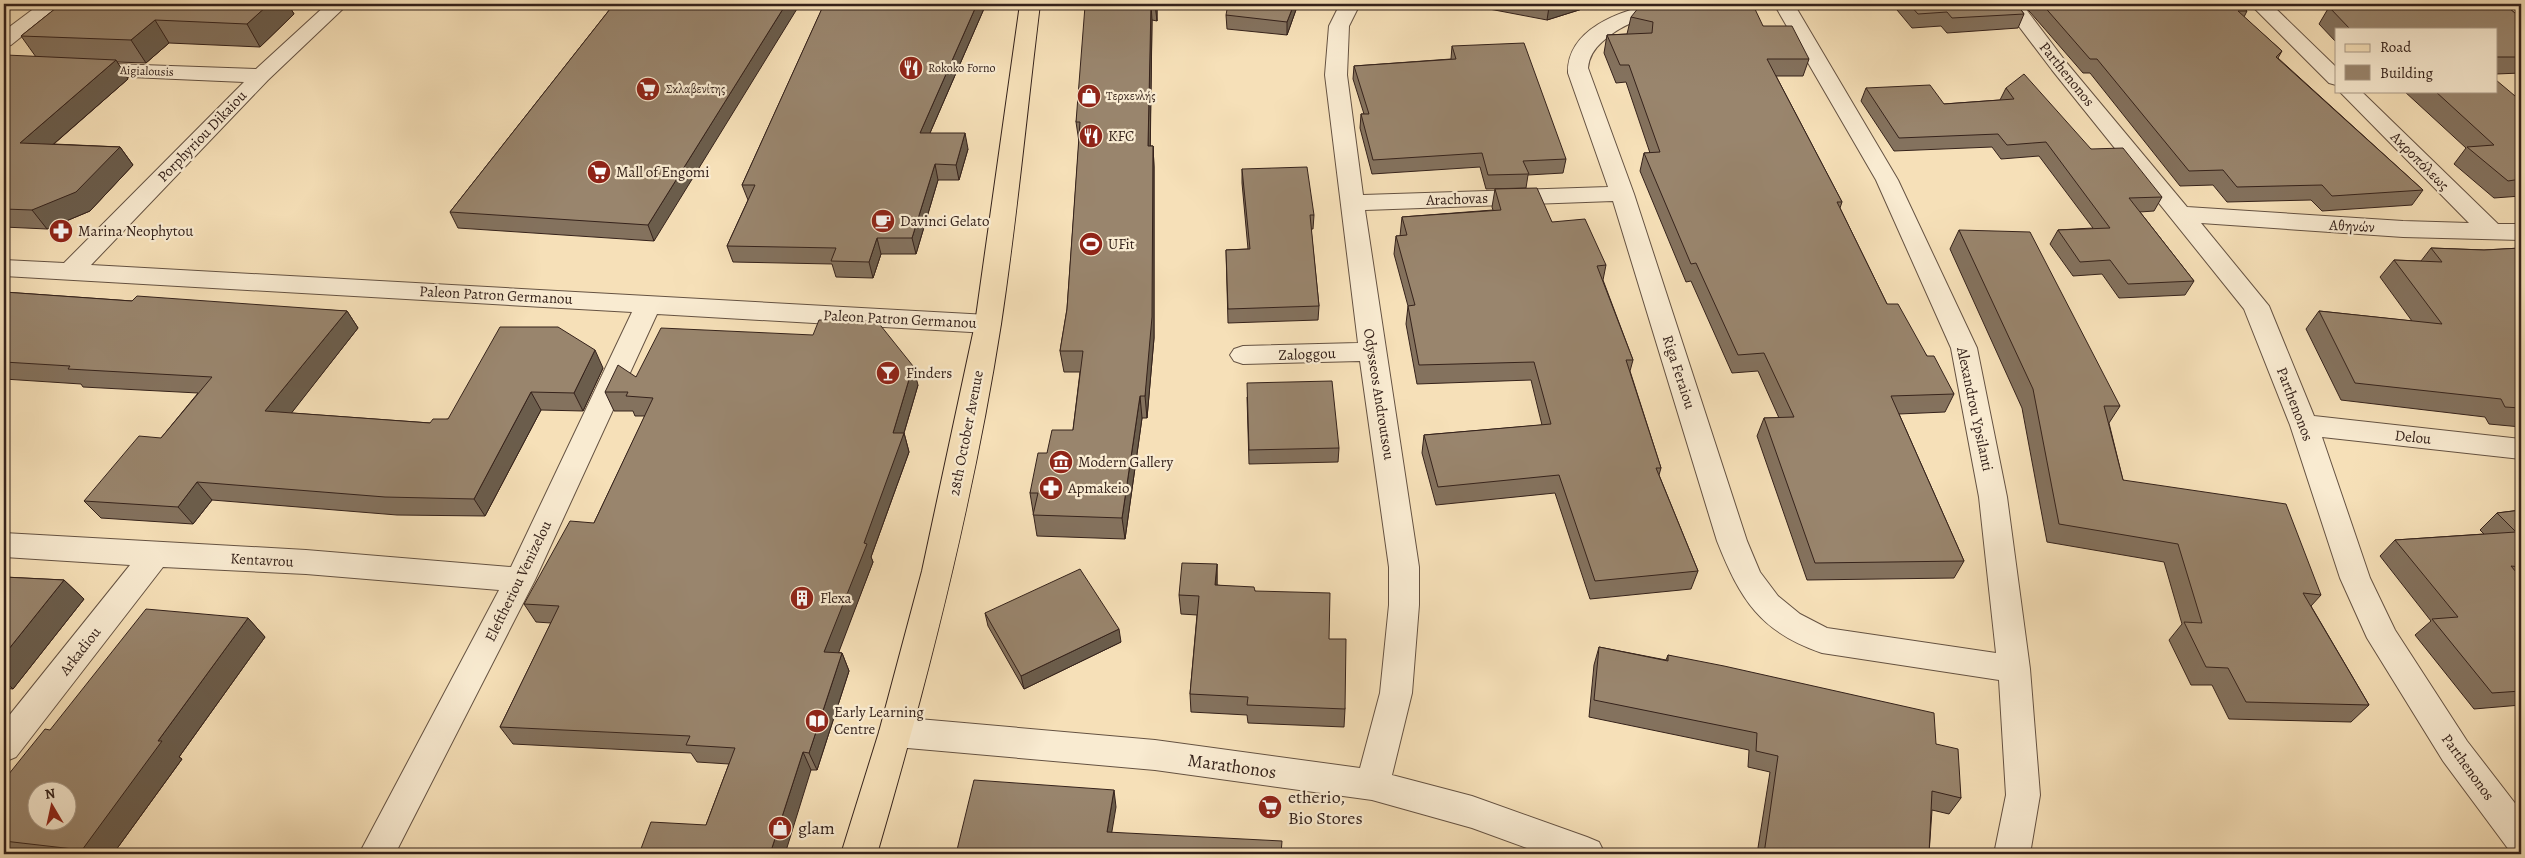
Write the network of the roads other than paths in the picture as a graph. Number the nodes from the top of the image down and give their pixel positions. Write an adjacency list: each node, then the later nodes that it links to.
1 (52, 4): 9 (street)
2 (338, 4): 11 (street, Porphyriou Dikaiou)
3 (1030, 4): 22 (main road, 28th October Avenue)
4 (1350, 4): 15 (street, Odysseos Androutsou)
5 (1739, 4): 14 (street, Riga Feraiou)
6 (1784, 4): 30 (street, Alexandrou Ypsilanti)
7 (2012, 4): 16 (street, Parthenonos)
8 (2260, 4): 12 (street)
9 (4, 41)
10 (61, 68): 11 (street, Aigialousis)
11 (261, 76): 20 (street, Porphyriou Dikaiou)
12 (2335, 78)
13 (2350, 92): 17 (street, Ακροπόλεως)
14 (1622, 194): 15 (street, Arachovas); 30 (street, Riga Feraiou)
15 (1352, 203): 23 (street, Odysseos Androutsou)
16 (2182, 214): 17 (street, Αθηνών); 25 (street, Parthenonos)
17 (2491, 231): 18 (street, Αθηνών)
18 (2521, 232)
19 (4, 268): 20 (street, Paleon Patron Germanou)
20 (71, 271): 21 (street, Paleon Patron Germanou)
21 (649, 304): 22 (street, Paleon Patron Germanou); 29 (street, Eleftheriou Venizelou)
22 (988, 324): 31 (main road, 28th October Avenue)
23 (1372, 352): 24 (street, Zaloggou); 33 (street, Odysseos Androutsou)
24 (1243, 356)
25 (2304, 425): 26 (street, Delou); 34 (street, Parthenonos)
26 (2521, 449)
27 (4, 545): 28 (street, Kentavrou)
28 (155, 555): 29 (street, Kentavrou); 32 (street, Arkadiou)
29 (520, 580): 36 (street, Eleftheriou Venizelou)
30 (2014, 670): 38 (street, Alexandrou Ypsilanti)
31 (896, 732): 33 (street, Marathonos); 37 (main road, 28th October Avenue)
32 (4, 747)
33 (1372, 785): 35 (street, Marathonos)
34 (2521, 838)
35 (1582, 853)
36 (377, 854)
37 (859, 854)
38 (2012, 854)

